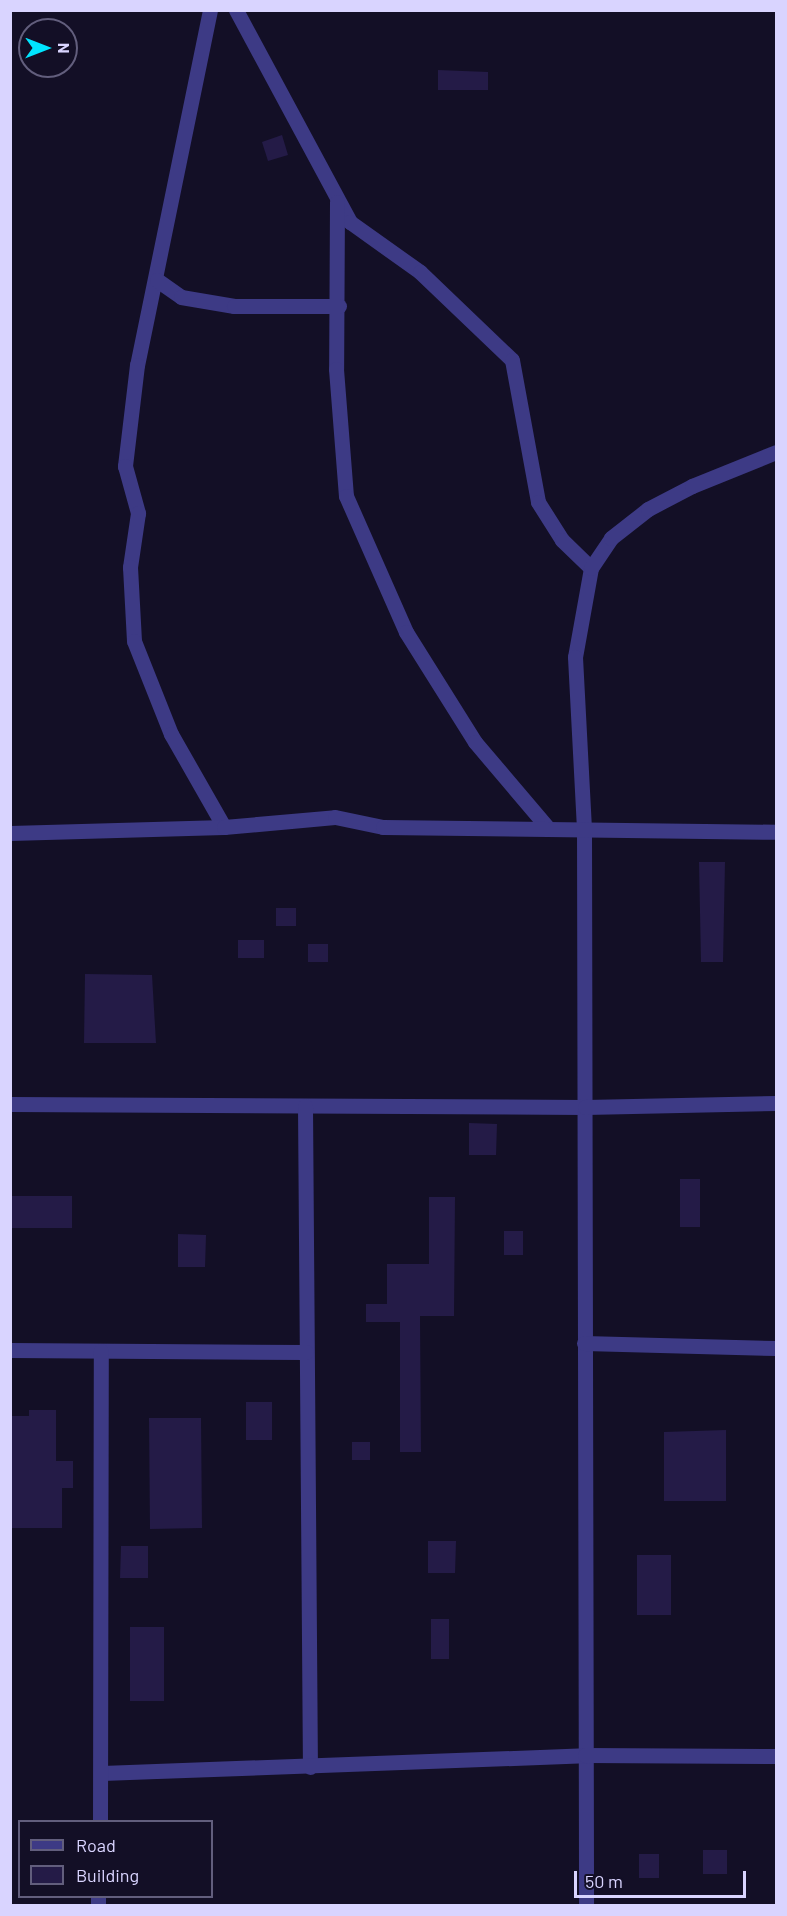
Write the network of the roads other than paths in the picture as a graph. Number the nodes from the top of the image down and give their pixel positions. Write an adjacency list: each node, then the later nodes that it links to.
1 (210, 10): 4 (street)
2 (236, 10): 3 (street)
3 (337, 197): 5 (street); 7 (street)
4 (157, 280): 5 (street); 8 (street)
5 (339, 306): 9 (street)
6 (777, 452): 7 (street)
7 (591, 568): 10 (street)
8 (224, 827): 9 (street); 12 (street)
9 (548, 828): 10 (street)
10 (584, 829): 11 (street); 16 (street)
11 (777, 832)
12 (10, 833)
13 (777, 1103): 16 (street)
14 (10, 1104): 15 (street)
15 (304, 1106): 16 (street); 21 (street)
16 (585, 1107): 17 (street)
17 (584, 1343): 18 (street); 22 (street)
18 (777, 1348)
19 (10, 1350): 20 (street)
20 (101, 1351): 21 (street); 25 (street)
21 (306, 1352): 24 (street)
22 (585, 1755): 23 (street); 24 (street); 27 (street)
23 (777, 1756)
24 (310, 1767): 25 (street)
25 (102, 1773): 26 (street)
26 (100, 1820)
27 (586, 1905)

